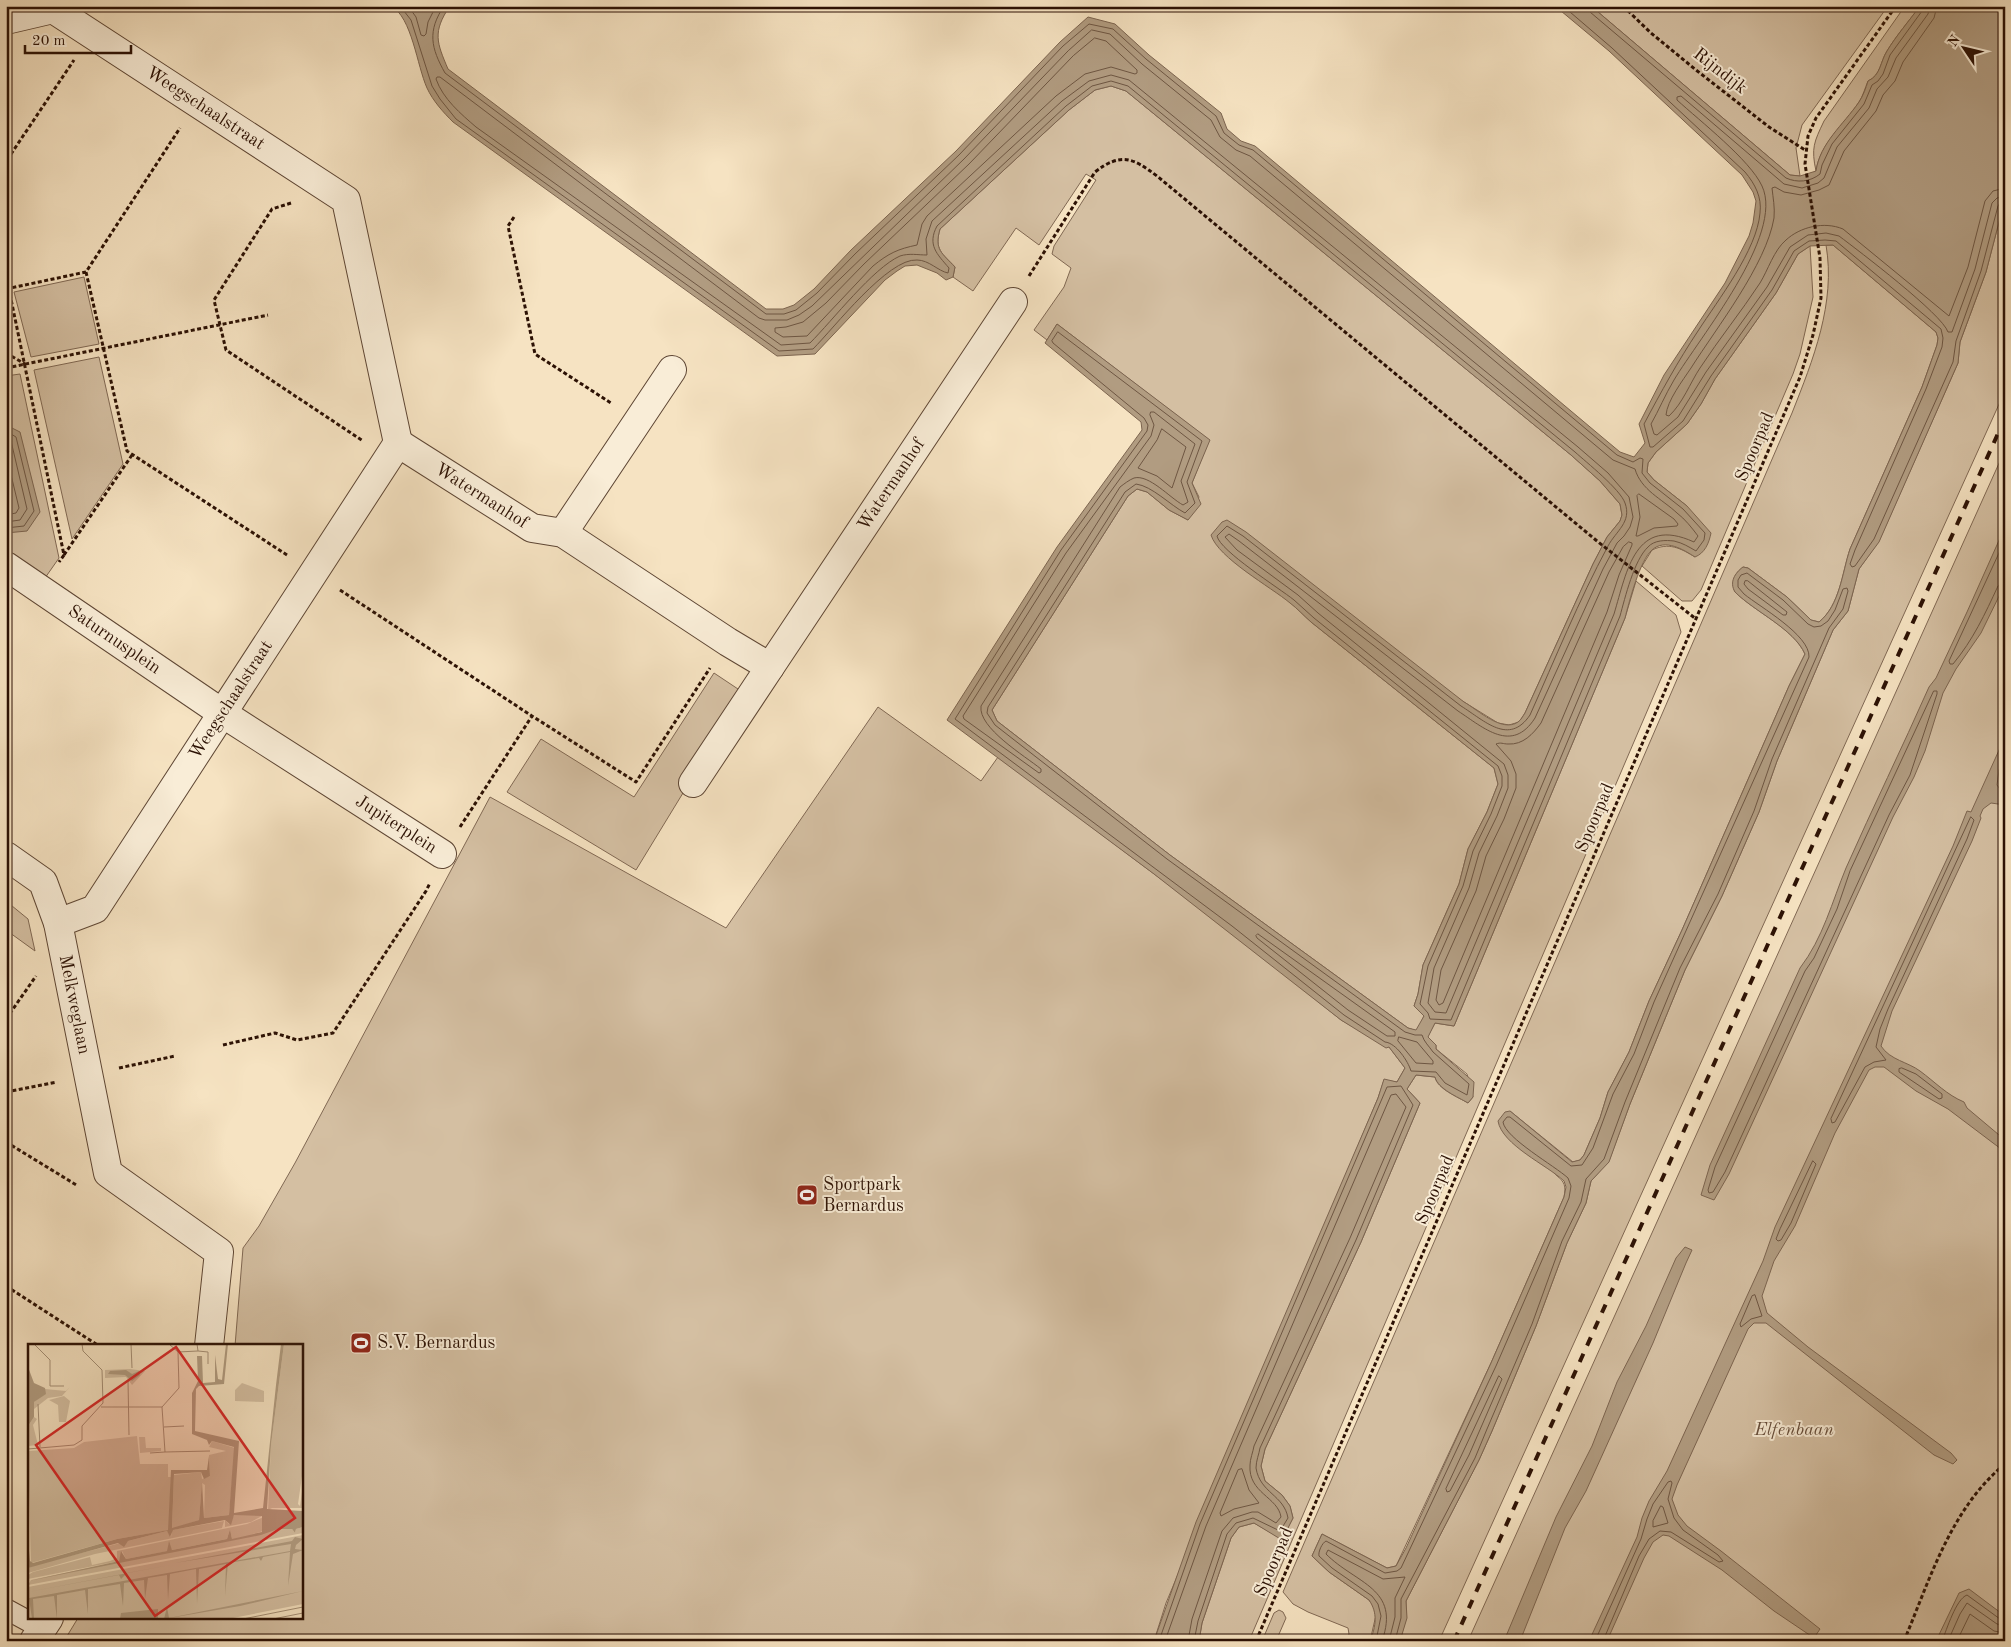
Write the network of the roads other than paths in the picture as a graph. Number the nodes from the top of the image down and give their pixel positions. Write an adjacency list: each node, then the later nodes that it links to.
1 (54, 8): 2 (street); 5 (street, Weegschaalstraat)
2 (6, 20)
3 (1013, 302): 8 (street, Watermanhof)
4 (672, 370): 6 (street)
5 (393, 450): 6 (street, Watermanhof); 9 (street, Weegschaalstraat)
6 (563, 533): 8 (street, Watermanhof)
7 (6, 566): 9 (street, Saturnusplein)
8 (770, 667): 10 (street, Watermanhof)
9 (222, 713): 11 (street, Jupiterplein); 13 (street, Weegschaalstraat)
10 (693, 783)
11 (442, 854)
12 (6, 856): 13 (street, Melkweglaan)
13 (58, 924): 14 (street, Melkweglaan)
14 (209, 1344)
15 (6, 1609): 16 (lane)
16 (41, 1629)

